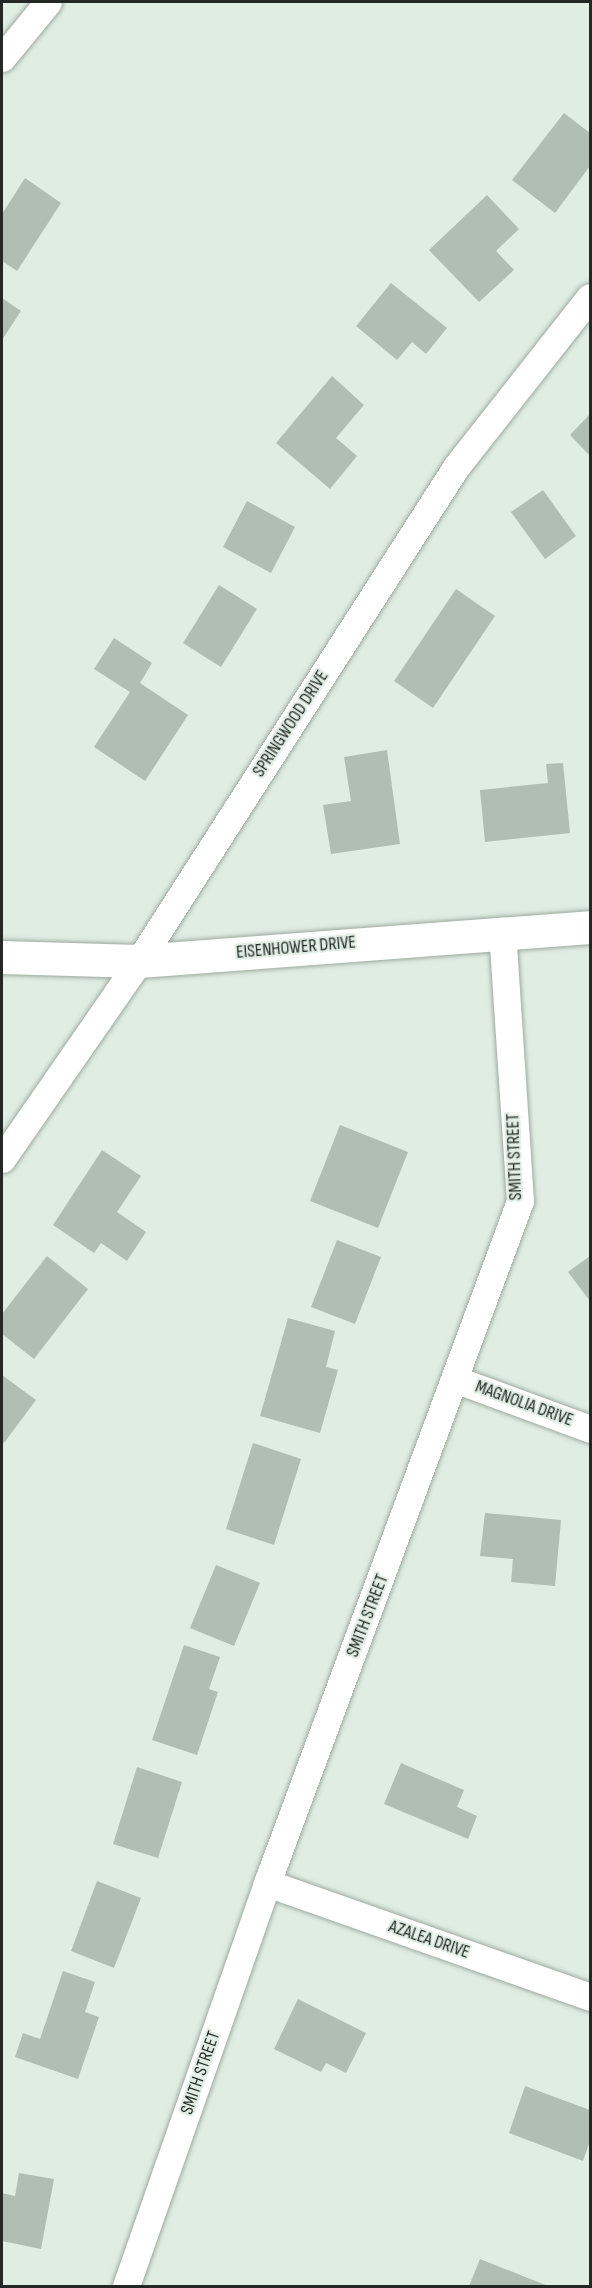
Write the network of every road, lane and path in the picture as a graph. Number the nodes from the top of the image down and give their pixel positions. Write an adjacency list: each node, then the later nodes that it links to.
1 (48, 2): 2 (street)
2 (2, 58)
3 (591, 297): 7 (street, SPRINGWOOD DRIVE)
4 (591, 927): 5 (street, EISENHOWER DRIVE)
5 (502, 931): 7 (street, EISENHOWER DRIVE); 9 (street, SMITH STREET)
6 (2, 957): 7 (street, EISENHOWER DRIVE)
7 (139, 961): 8 (street, SPRINGWOOD DRIVE)
8 (2, 1159)
9 (457, 1380): 10 (street, MAGNOLIA DRIVE); 11 (street, SMITH STREET)
10 (591, 1429)
11 (267, 1883): 12 (street, AZALEA DRIVE); 13 (street, SMITH STREET)
12 (591, 1997)
13 (126, 2286)

